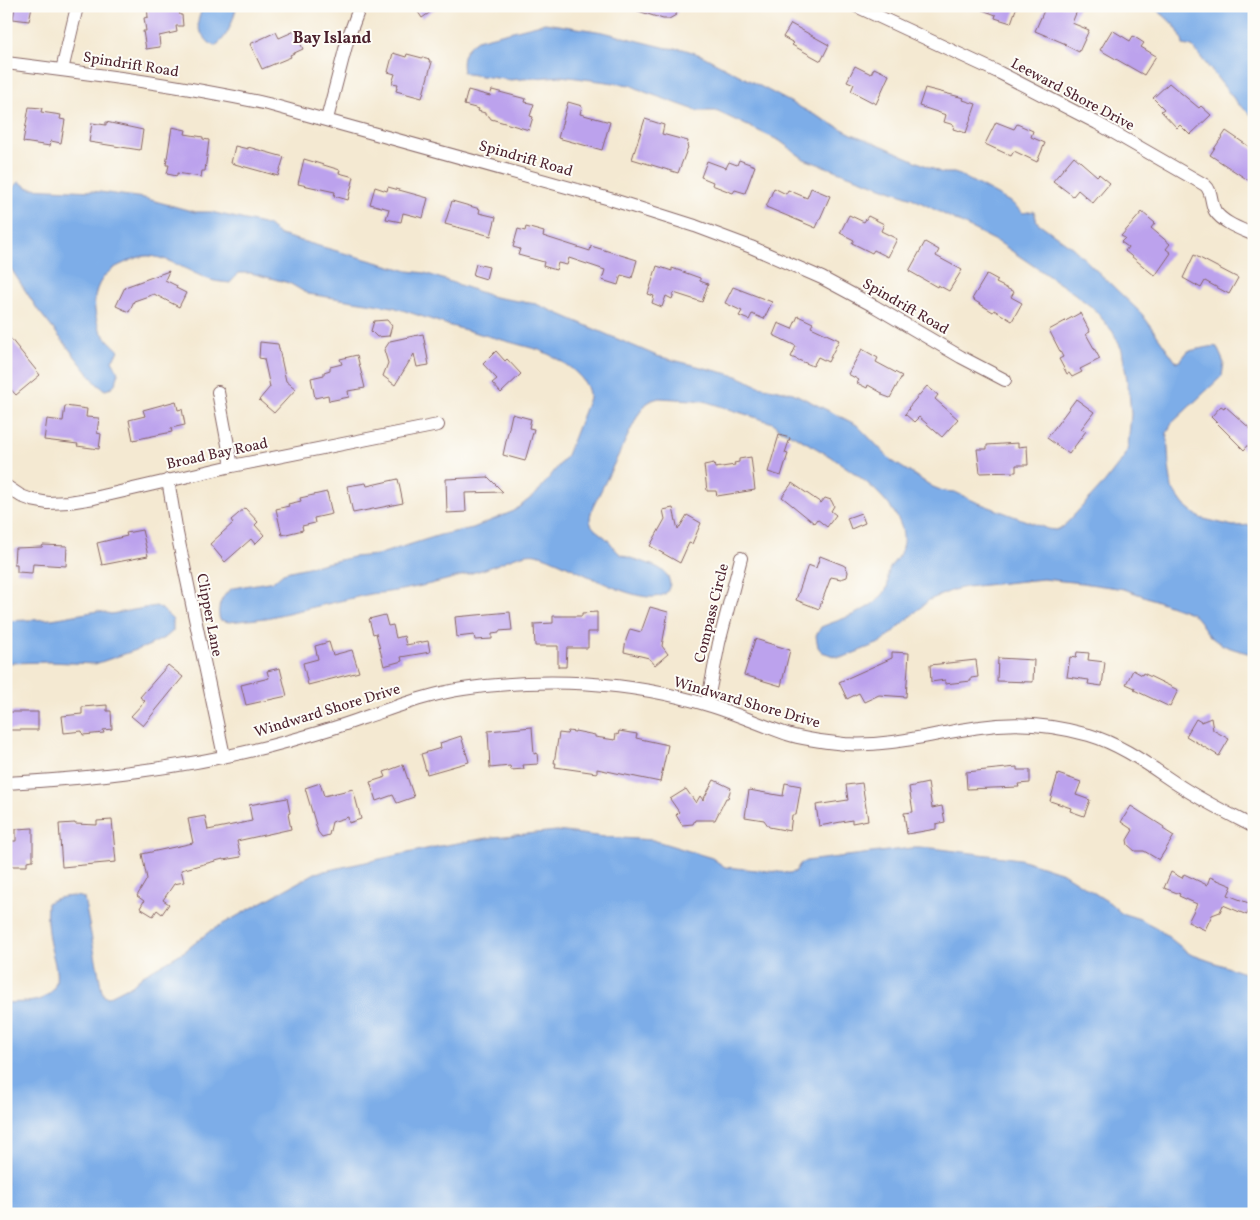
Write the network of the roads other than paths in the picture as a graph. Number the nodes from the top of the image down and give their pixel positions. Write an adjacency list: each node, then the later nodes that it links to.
1 (78, 6): 5 (street)
2 (360, 6): 6 (street)
3 (856, 6): 7 (street, Leeward Shore Drive)
4 (6, 63): 5 (street, Spindrift Road)
5 (62, 70): 6 (street, Spindrift Road)
6 (327, 119): 8 (street, Spindrift Road)
7 (1254, 235)
8 (1005, 380)
9 (218, 392): 11 (street)
10 (438, 425): 11 (street, Broad Bay Road)
11 (232, 466): 12 (street, Broad Bay Road)
12 (168, 480): 13 (street, Broad Bay Road); 16 (street, Clipper Lane)
13 (6, 486)
14 (741, 558): 15 (street, Compass Circle)
15 (707, 704): 16 (street, Windward Shore Drive); 18 (street, Windward Shore Drive)
16 (224, 756): 17 (street, Windward Shore Drive)
17 (6, 783)
18 (1254, 827)

